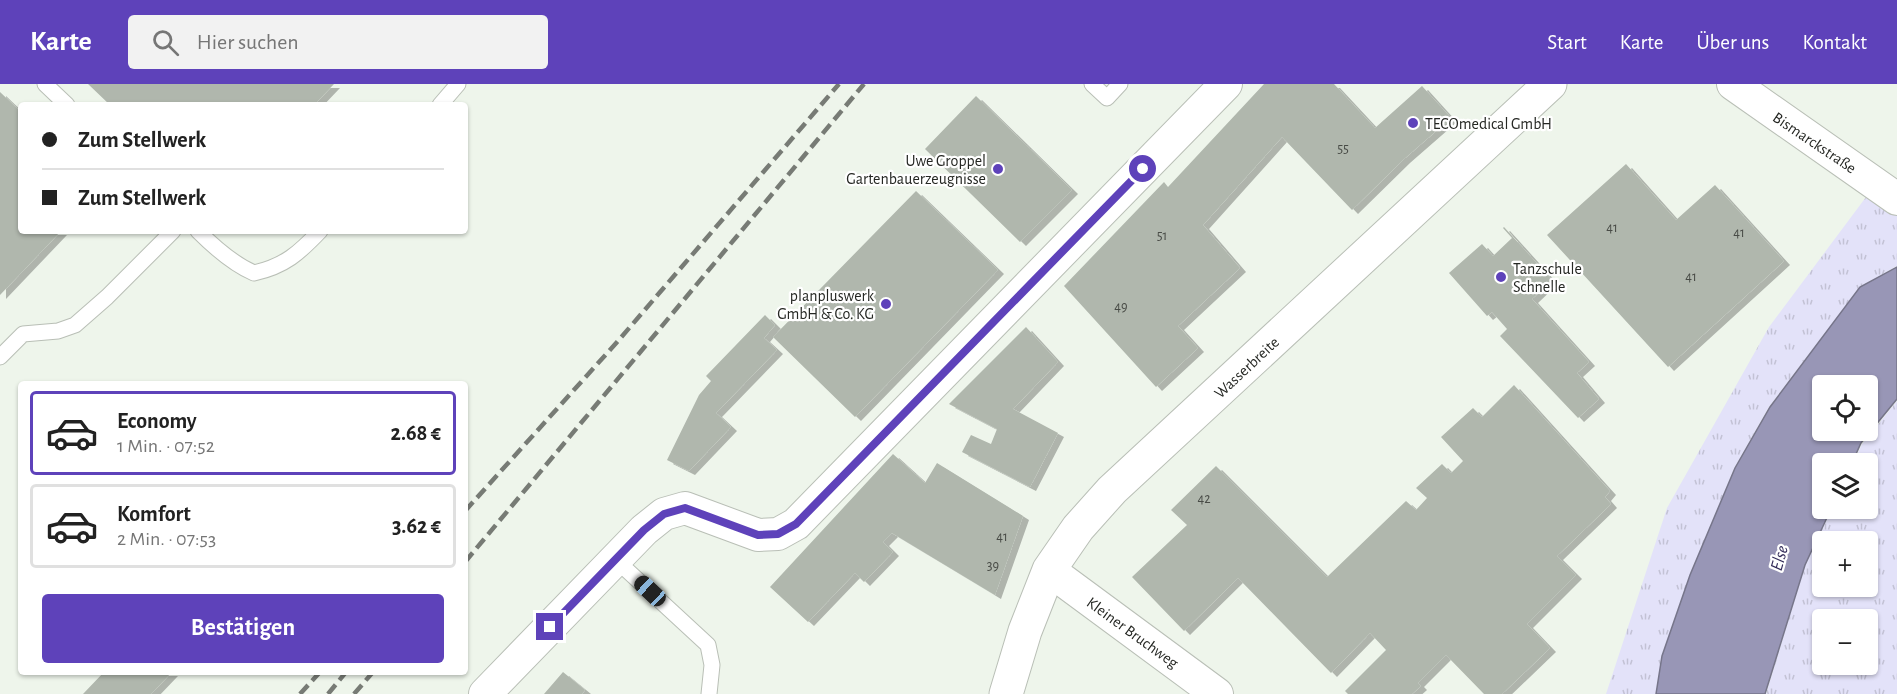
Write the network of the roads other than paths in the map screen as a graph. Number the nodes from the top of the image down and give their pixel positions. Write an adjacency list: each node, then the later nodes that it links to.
1 (45, 84): 8 (lane)
2 (458, 84): 9 (lane)
3 (1092, 84): 4 (lane)
4 (1120, 84)
5 (1226, 84): 15 (street)
6 (1550, 84): 16 (main road, Wasserbreite)
7 (1733, 84): 10 (street, Bismarckstraße)
8 (64, 102)
9 (443, 102)
10 (1896, 198)
11 (169, 234): 14 (lane)
12 (201, 234): 13 (lane)
13 (317, 234)
14 (0, 357)
15 (616, 560): 17 (street); 18 (lane)
16 (1049, 570): 19 (main road, Wasserbreite); 20 (street, Kleiner Bruchweg)
17 (485, 694)
18 (709, 694)
19 (1006, 694)
20 (1218, 694)

